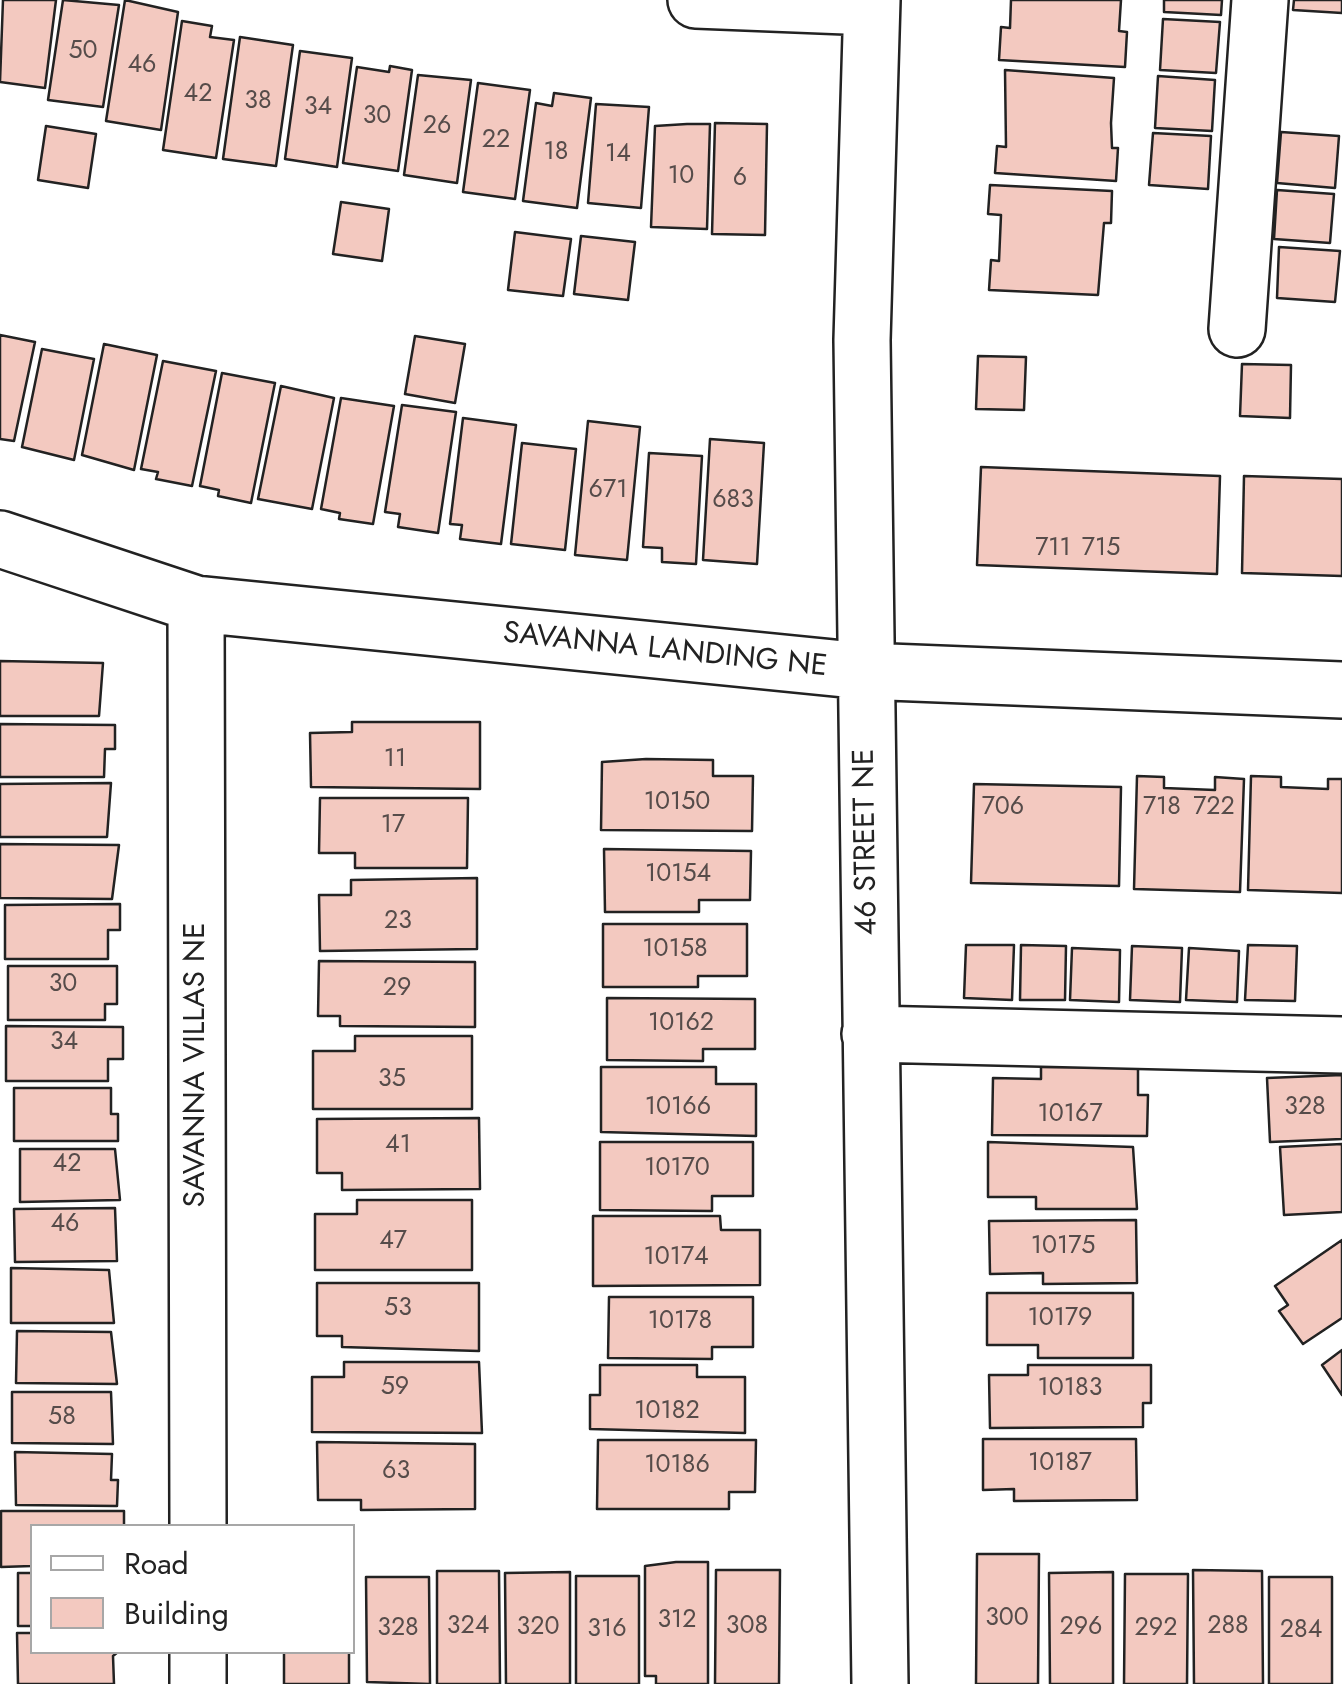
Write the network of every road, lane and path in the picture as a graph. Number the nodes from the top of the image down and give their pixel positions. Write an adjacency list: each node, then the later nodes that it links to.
1 (696, 0): 3 (street)
2 (1260, 0): 4 (street)
3 (871, 4): 7 (street, 46 STREET NE)
4 (1236, 329)
5 (0, 539): 6 (street, SAVANNA LANDING NE)
6 (196, 604): 7 (street, SAVANNA LANDING NE); 11 (street, SAVANNA VILLAS NE)
7 (864, 671): 8 (street, SAVANNA LANDING NE); 9 (street, 46 STREET NE)
8 (1342, 690)
9 (870, 1034): 10 (street); 14 (street, 46 STREET NE)
10 (1342, 1044)
11 (198, 1524)
12 (198, 1654): 13 (street)
13 (198, 1684)
14 (880, 1684)

